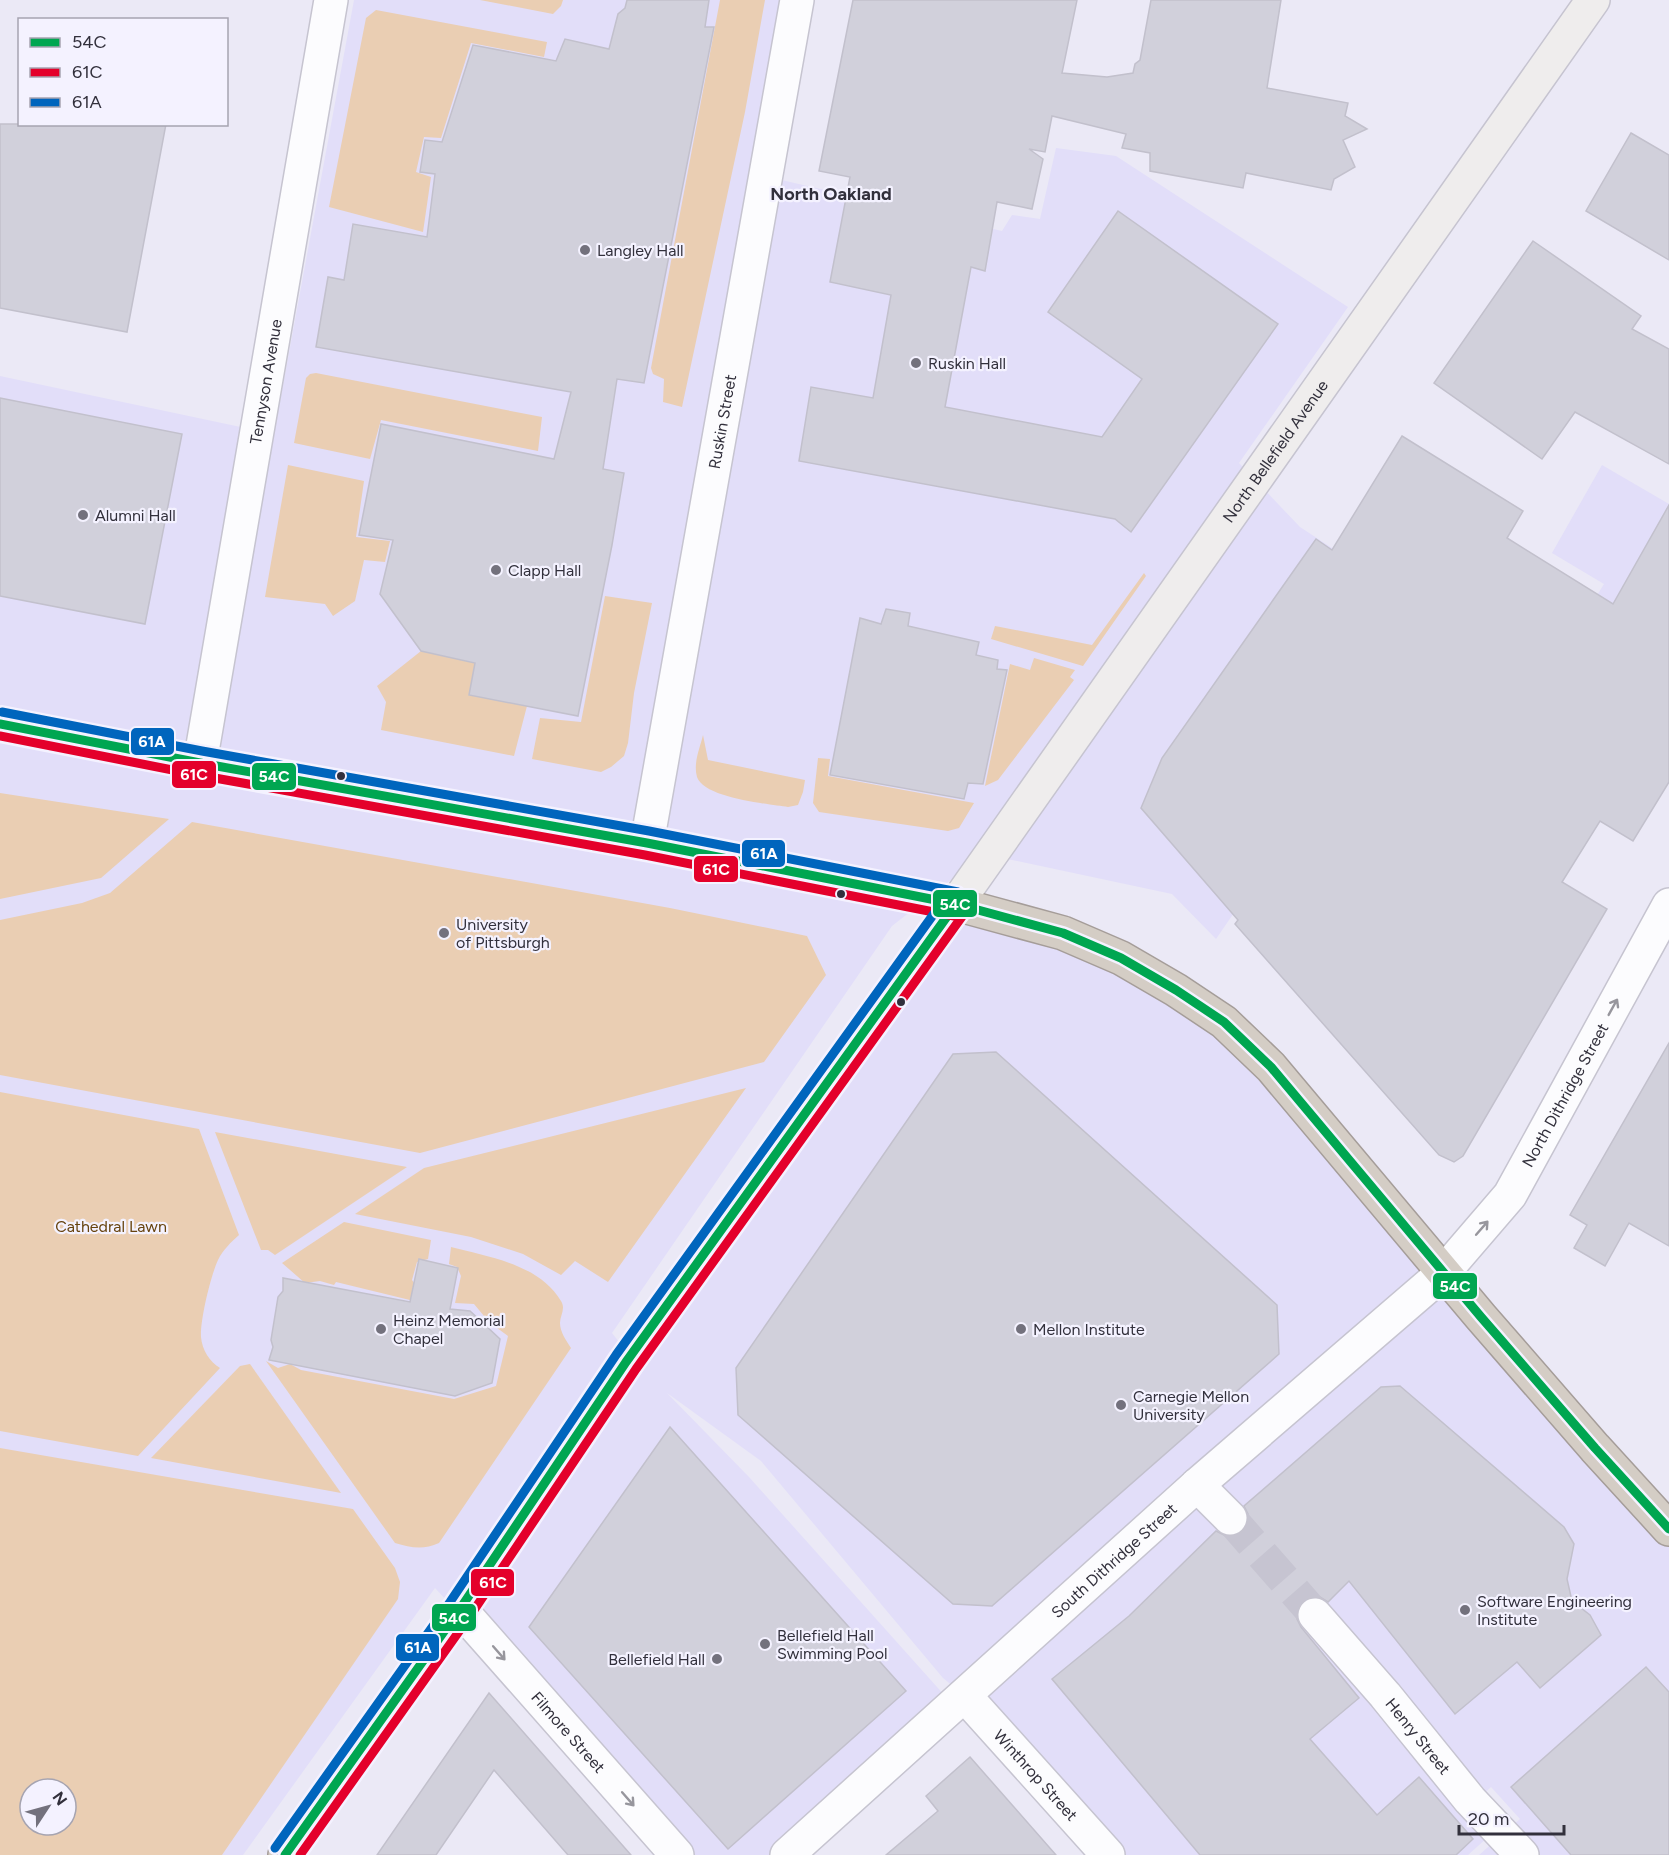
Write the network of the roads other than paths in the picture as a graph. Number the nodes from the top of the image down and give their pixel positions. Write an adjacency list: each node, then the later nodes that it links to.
1 (332, 0): 5 (street, Tennyson Avenue)
2 (797, 0): 6 (street, Ruskin Street)
3 (1593, 0): 7 (street, North Bellefield Avenue)
4 (0, 724): 5 (highway)
5 (200, 763): 6 (highway)
6 (647, 843): 7 (highway)
7 (956, 904): 9 (highway); 13 (highway)
8 (1669, 905): 9 (street, North Dithridge Street, one-way to 8)
9 (1443, 1273): 10 (street, South Dithridge Street); 12 (highway)
10 (1197, 1485): 11 (street); 15 (street, South Dithridge Street)
11 (1230, 1518)
12 (1669, 1529)
13 (460, 1609): 16 (highway); 17 (street, Filmore Street, one-way to 17)
14 (1315, 1615): 20 (street, Henry Street)
15 (965, 1696): 18 (street, South Dithridge Street); 19 (street, Winthrop Street)
16 (285, 1855)
17 (677, 1855)
18 (787, 1855)
19 (1108, 1855)
20 (1522, 1855)

